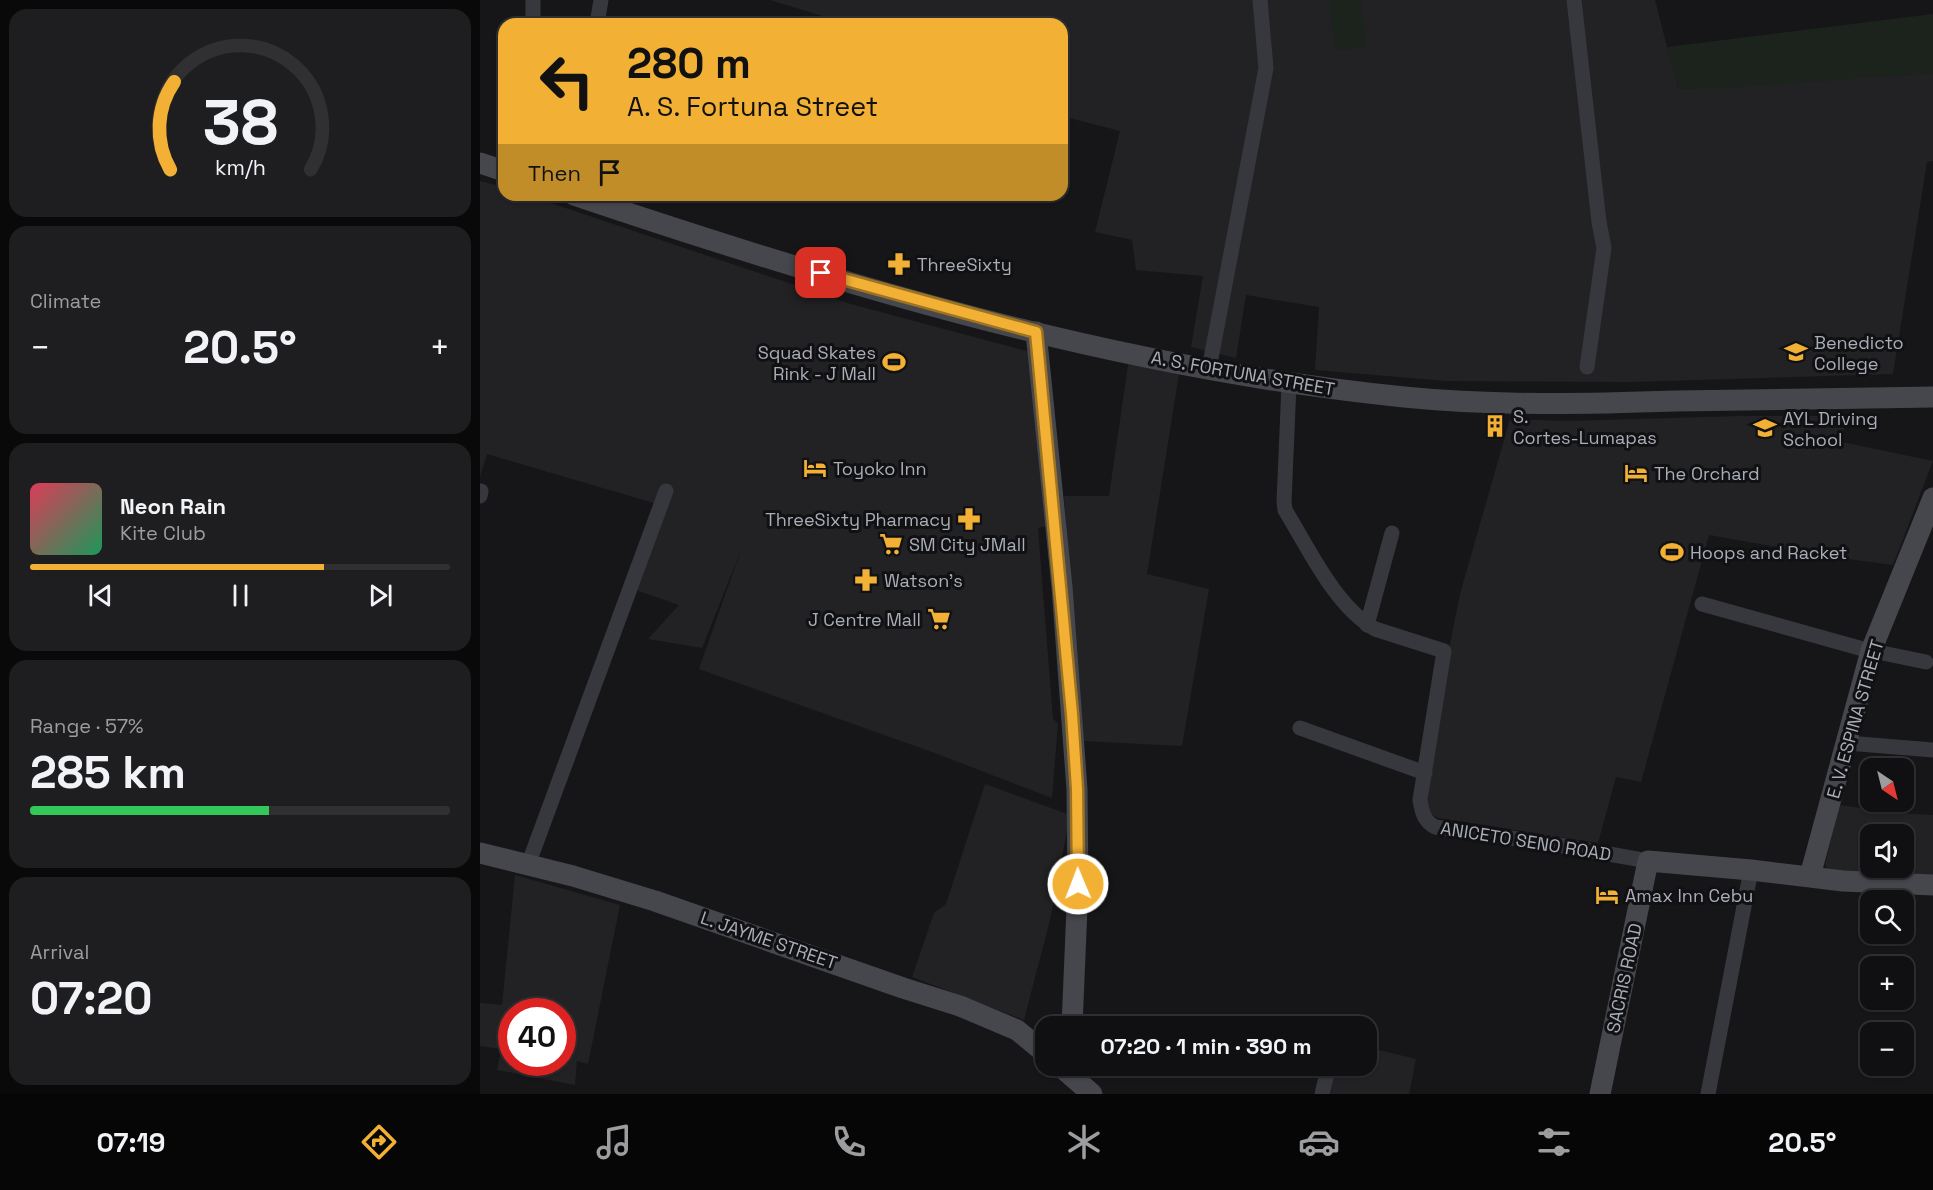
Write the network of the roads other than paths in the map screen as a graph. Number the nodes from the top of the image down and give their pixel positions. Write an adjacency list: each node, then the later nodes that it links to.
1 (533, 0): 5 (street)
2 (601, 0): 6 (street)
3 (1260, 0): 12 (street)
4 (1574, 0): 11 (street)
5 (533, 18)
6 (598, 18)
7 (480, 163): 8 (street)
8 (498, 169)
9 (592, 201): 10 (street, A. S. FORTUNA STREET)
10 (1036, 332): 12 (street, A. S. FORTUNA STREET); 32 (street)
11 (1587, 367)
12 (1209, 369): 13 (street, A. S. FORTUNA STREET)
13 (1290, 384): 14 (street, A. S. FORTUNA STREET); 19 (street, ANICETO SENO ROAD)
14 (1933, 397)
15 (666, 491): 28 (street)
16 (1933, 498): 20 (street, E. V. ESPINA STREET)
17 (1392, 533): 19 (street)
18 (1702, 604): 20 (street)
19 (1367, 625): 25 (street, ANICETO SENO ROAD)
20 (1871, 651): 21 (street); 23 (street, E. V. ESPINA STREET)
21 (1926, 662)
22 (1300, 728): 25 (street)
23 (1847, 743): 24 (street); 30 (street, E. V. ESPINA STREET)
24 (1933, 750)
25 (1425, 773): 27 (street, ANICETO SENO ROAD)
26 (480, 853): 28 (street, L. JAYME STREET)
27 (1648, 861): 29 (street, ANICETO SENO ROAD); 38 (street, SACRIS ROAD)
28 (528, 865): 33 (street, L. JAYME STREET)
29 (1751, 870): 30 (street, ANICETO SENO ROAD); 39 (street)
30 (1810, 876): 31 (street, ANICETO SENO ROAD)
31 (1933, 885)
32 (1072, 1016)
33 (1035, 1045)
34 (1068, 1076): 36 (street)
35 (1326, 1076): 37 (street)
36 (1092, 1094)
37 (1322, 1094)
38 (1600, 1094)
39 (1708, 1094)

